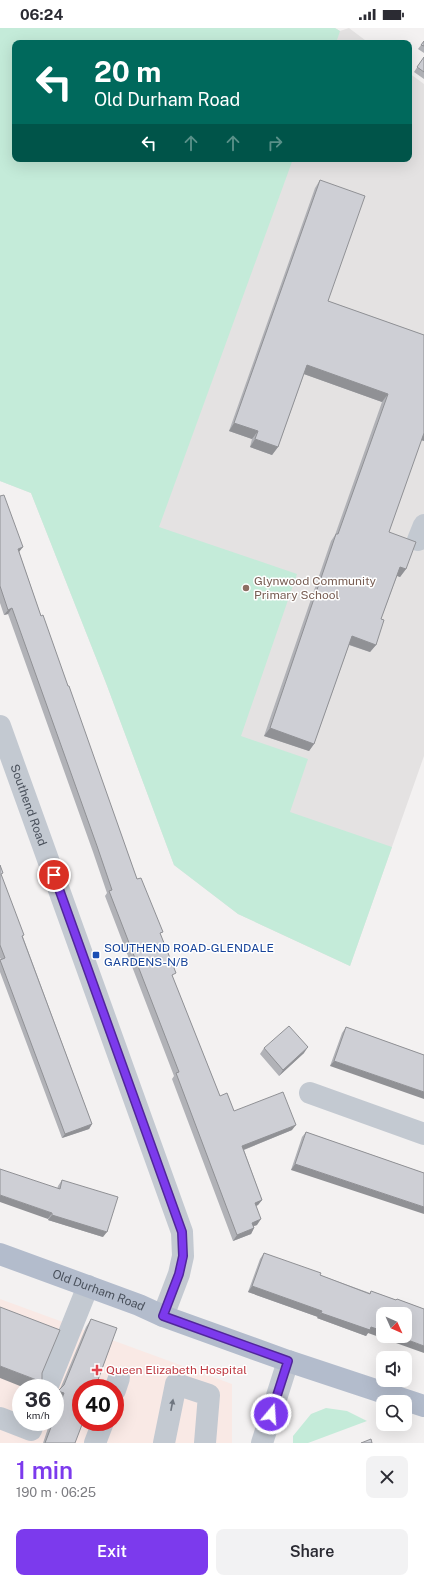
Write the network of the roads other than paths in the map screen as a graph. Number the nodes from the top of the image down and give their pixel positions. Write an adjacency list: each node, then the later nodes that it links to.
1 (0, 726): 6 (street, Southend Road)
2 (310, 1093): 3 (street)
3 (424, 1134)
4 (0, 1254): 5 (main road, Old Durham Road)
5 (88, 1286): 6 (main road, Old Durham Road); 8 (street)
6 (163, 1316): 7 (main road, Old Durham Road)
7 (288, 1361): 9 (main road, Old Durham Road); 16 (street)
8 (52, 1379)
9 (424, 1406)
10 (0, 1418): 11 (street)
11 (12, 1423)
12 (100, 1431): 13 (street)
13 (95, 1443)
14 (164, 1443): 15 (street, one-way to 15)
15 (204, 1443)
16 (262, 1443)

